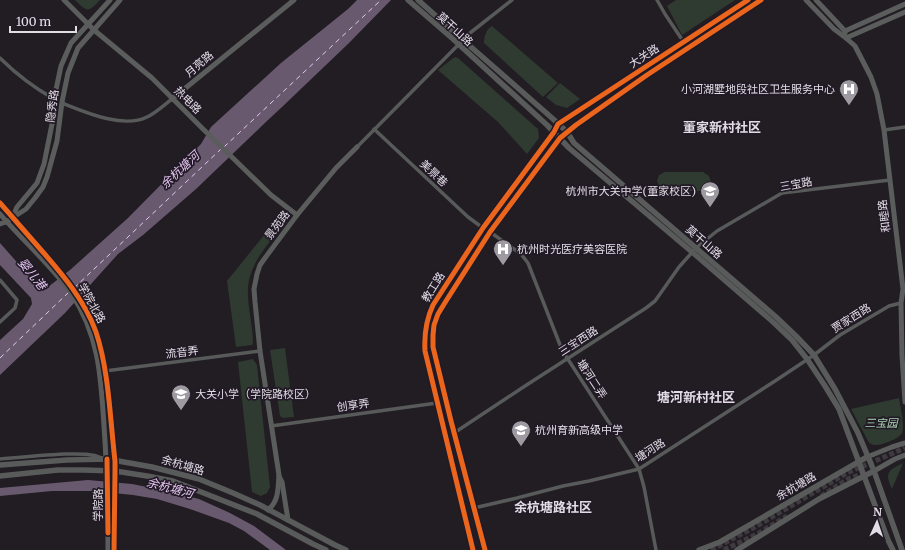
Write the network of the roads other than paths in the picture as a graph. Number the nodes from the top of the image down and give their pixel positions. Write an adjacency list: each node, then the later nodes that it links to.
1 (64, 0): 15 (main road, 热电路)
2 (110, 0): 15 (main road, 隐秀路)
3 (120, 0): 16 (main road, 隐秀路)
4 (294, 0): 23 (main road, 月亮路)
5 (408, 0): 20 (main road, 莫干山路)
6 (512, 0): 20 (street, 景苑路)
7 (657, 0): 18 (street)
8 (748, 0): 25 (main road, 大关路)
9 (761, 0): 30 (main road, 大关路)
10 (806, 0): 19 (main road, 和睦路)
11 (816, 0): 17 (main road)
12 (419, 1): 20 (main road, 莫干山路)
13 (905, 4): 17 (main road)
14 (905, 12): 19 (main road)
15 (88, 24): 16 (main road, 热电路); 22 (main road, 隐秀路)
16 (94, 30): 23 (main road, 热电路); 24 (main road, 隐秀路)
17 (845, 30): 19 (main road)
18 (681, 38)
19 (846, 38): 28 (main road, 和睦路)
20 (461, 42): 25 (main road, 莫干山路); 27 (street, 景苑路); 29 (main road, 莫干山路)
21 (0, 58): 22 (street)
22 (54, 99): 37 (main road, 隐秀路)
23 (172, 99): 24 (street, 月亮路); 36 (main road, 热电路)
24 (62, 103): 37 (main road, 隐秀路)
25 (558, 124): 29 (main road); 30 (main road, 莫干山路)
26 (905, 127): 28 (street)
27 (374, 130): 32 (street, 景苑路); 40 (street, 美景巷)
28 (884, 130): 33 (main road, 和睦路)
29 (554, 132): 31 (main road, 莫干山路); 40 (main road, 教工路)
30 (567, 132): 31 (main road, 大关路); 42 (main road, 莫干山路)
31 (560, 138): 41 (main road, 教工路); 42 (main road, 莫干山路)
32 (357, 147): 36 (main road, 景苑路)
33 (890, 180): 42 (street, 三宝路); 45 (main road, 和睦路)
34 (0, 203): 37 (main road, 学院北路)
35 (0, 214): 38 (main road, 学院北路)
36 (297, 215): 49 (main road, 景苑路)
37 (12, 217): 38 (main road, 隐秀路); 43 (main road, 学院北路)
38 (6, 222): 39 (main road, 隐秀路); 43 (main road, 学院北路)
39 (0, 224)
40 (483, 228): 55 (main road, 教工路)
41 (490, 232): 51 (street, 塘河二弄); 57 (main road, 教工路)
42 (694, 250): 50 (main road, 莫干山路); 51 (street, 三宝西路); 52 (main road, 莫干山路)
43 (49, 262): 47 (main road, 学院北路)
44 (0, 280): 48 (street)
45 (903, 295): 46 (main road, 和睦路)
46 (901, 303): 50 (street, 贾家西路); 54 (main road, 和睦路)
47 (88, 319): 53 (main road, 学院北路); 62 (main road, 学院北路)
48 (0, 322)
49 (260, 351): 53 (street, 流音弄); 56 (main road, 景苑路)
50 (814, 355): 52 (street, 塘河路); 60 (main road, 莫干山路)
51 (568, 358): 57 (street, 三宝西路); 66 (street, 塘河二弄)
52 (807, 359): 64 (main road, 莫干山路); 66 (street, 塘河路)
53 (105, 371): 63 (main road, 学院北路)
54 (905, 402)
55 (437, 403): 56 (street, 创享弄); 81 (main road, 教工路)
56 (271, 426): 70 (main road, 景苑路)
57 (454, 433): 73 (main road, 教工路)
58 (905, 443): 60 (main road, 余杭塘路)
59 (905, 454): 69 (main road)
60 (867, 457): 64 (main road, 余杭塘路); 69 (main road, 莫干山路)
61 (0, 459): 62 (street)
62 (107, 460): 63 (main road, 余杭塘路); 65 (main road, 余杭塘路); 67 (main road, 学院路)
63 (114, 461): 68 (main road, 学院路); 74 (main road, 余杭塘路)
64 (859, 462): 71 (main road, 莫干山路); 84 (main road, 余杭塘路)
65 (0, 465)
66 (639, 469): 73 (street, 塘河路); 83 (street, 塘河二弄)
67 (107, 471): 68 (main road, 余杭塘路); 72 (main road, 余杭塘路); 77 (main road, 学院路)
68 (115, 471): 78 (main road, 学院路); 79 (main road, 余杭塘路)
69 (874, 471): 71 (main road); 76 (main road, 莫干山路)
70 (279, 475): 74 (main road, 景苑路); 75 (main road, 景苑路)
71 (864, 475): 85 (main road); 86 (main road, 莫干山路)
72 (0, 476)
73 (474, 508): 82 (main road, 教工路)
74 (268, 510): 75 (main road, 余杭塘路)
75 (288, 520): 80 (main road, 余杭塘路)
76 (902, 546)
77 (108, 550)
78 (114, 550)
79 (326, 550)
80 (346, 550)
81 (473, 550)
82 (485, 550)
83 (656, 550)
84 (699, 550)
85 (737, 550)
86 (893, 550)

